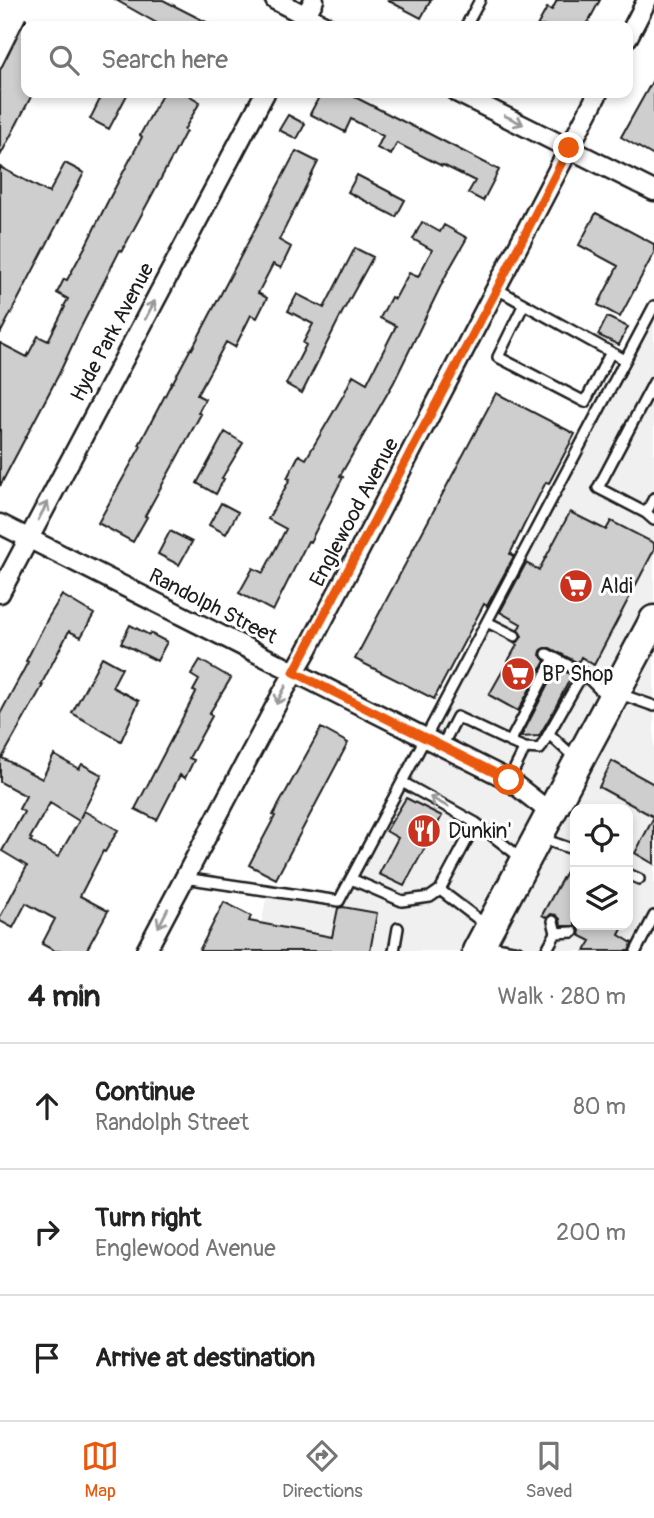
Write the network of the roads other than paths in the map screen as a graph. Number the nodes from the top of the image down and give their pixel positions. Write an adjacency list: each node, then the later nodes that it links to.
1 (275, 0): 4 (street)
2 (480, 0): 5 (lane)
3 (647, 0): 6 (street)
4 (307, 14)
5 (469, 21)
6 (633, 27)
7 (262, 98): 22 (street, Hyde Park Avenue, one-way to 7)
8 (468, 98): 10 (street, one-way to 10)
9 (595, 98): 10 (street, Englewood Avenue)
10 (569, 148): 11 (street); 12 (street, Englewood Avenue)
11 (654, 191)
12 (497, 289): 13 (lane); 27 (street, Englewood Avenue)
13 (524, 304): 16 (lane); 16 (lane)
14 (654, 306): 15 (lane)
15 (650, 322): 17 (lane)
16 (611, 352): 17 (lane)
17 (625, 360): 25 (lane)
18 (654, 382): 20 (lane)
19 (654, 498): 20 (lane)
20 (650, 516)
21 (0, 524): 22 (street, Randolph Street)
22 (29, 539): 23 (street, Hyde Park Avenue); 27 (street, Randolph Street)
23 (0, 593)
24 (654, 620): 29 (main road)
25 (487, 622): 26 (lane); 32 (lane)
26 (515, 636)
27 (294, 672): 32 (street, Randolph Street); 43 (street, Englewood Avenue, one-way to 43)
28 (583, 673): 29 (lane); 31 (lane); 33 (lane)
29 (613, 696): 30 (lane); 36 (main road)
30 (654, 706)
31 (549, 734): 35 (lane); 36 (lane)
32 (425, 738): 34 (street, Randolph Street); 38 (lane)
33 (510, 742): 34 (lane); 35 (lane)
34 (442, 746): 37 (street, Randolph Street)
35 (525, 748): 37 (lane)
36 (579, 761): 40 (main road)
37 (509, 780): 40 (street, Randolph Street)
38 (402, 782): 39 (lane, one-way to 38); 44 (lane)
39 (476, 822): 40 (lane); 46 (lane)
40 (538, 837): 41 (lane); 52 (main road)
41 (570, 848)
42 (633, 876): 45 (lane)
43 (184, 877): 44 (lane); 53 (street, Englewood Avenue, one-way to 53)
44 (351, 879): 46 (lane)
45 (639, 879)
46 (440, 890): 52 (lane)
47 (654, 916): 57 (lane)
48 (552, 921): 51 (lane)
49 (398, 928): 54 (lane)
50 (573, 932): 51 (lane)
51 (556, 933): 56 (lane)
52 (482, 941): 55 (lane)
53 (146, 951)
54 (394, 951)
55 (518, 951)
56 (546, 951)
57 (636, 951)

